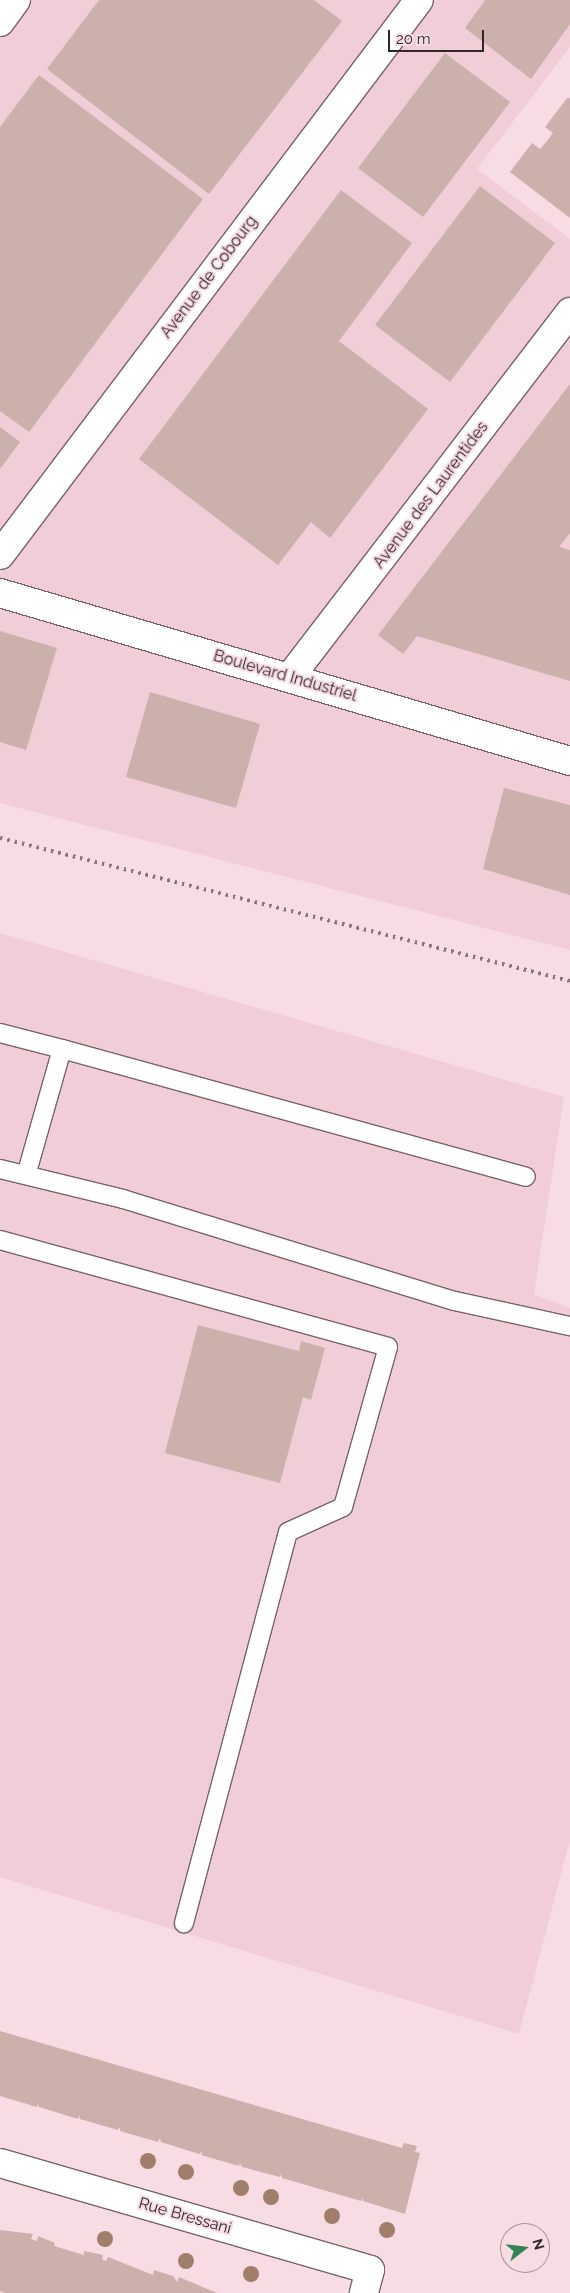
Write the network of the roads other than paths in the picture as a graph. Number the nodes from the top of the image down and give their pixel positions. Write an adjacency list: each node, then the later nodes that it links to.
1 (16, 0): 3 (street)
2 (419, 0): 5 (street, Avenue de Cobourg)
3 (0, 22)
4 (570, 312): 7 (street, Avenue des Laurentides)
5 (0, 555)
6 (0, 593): 7 (street, Boulevard Industriel)
7 (290, 677): 8 (street, Boulevard Industriel)
8 (570, 761)
9 (0, 1033): 10 (lane)
10 (62, 1050): 12 (lane); 13 (lane)
11 (0, 1169): 12 (lane)
12 (26, 1175): 15 (lane)
13 (526, 1177)
14 (0, 1240): 16 (lane)
15 (570, 1326)
16 (184, 1924)
17 (0, 2163): 18 (street, Rue Bressani)
18 (367, 2281)

